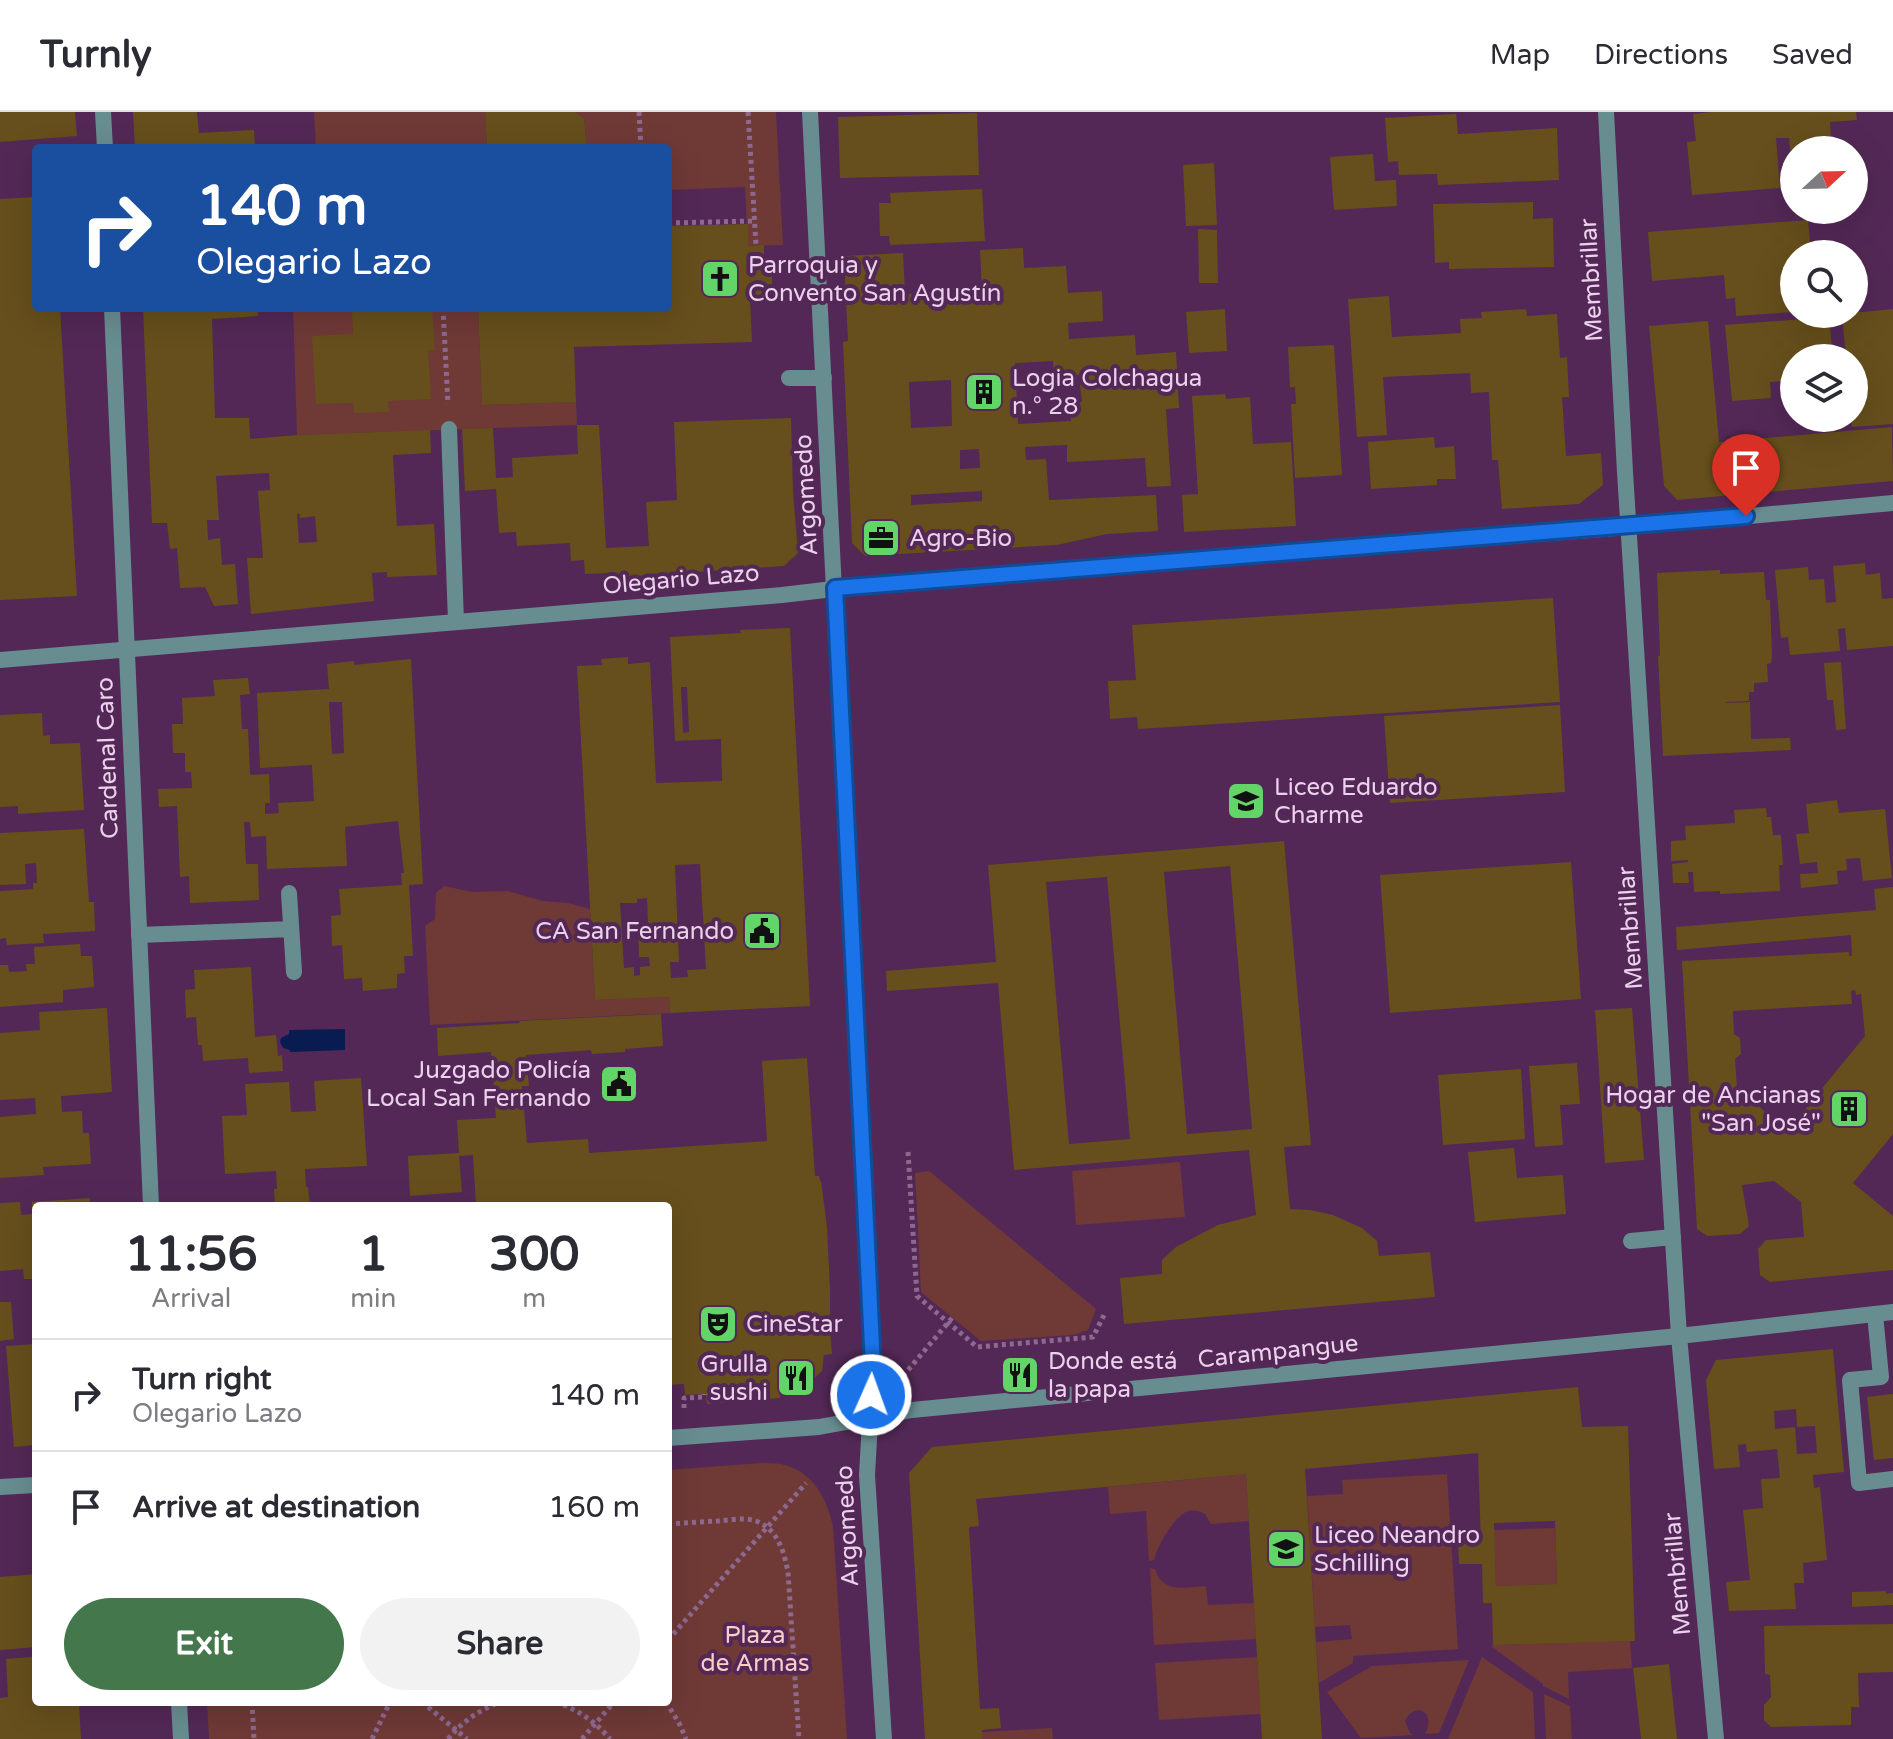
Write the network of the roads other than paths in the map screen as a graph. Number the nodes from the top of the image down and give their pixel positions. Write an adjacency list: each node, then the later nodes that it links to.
1 (103, 112): 4 (street)
2 (810, 112): 7 (street, Argomedo)
3 (1606, 112): 10 (street, Membrillar)
4 (105, 144)
5 (112, 312): 13 (street, Cardenal Caro)
6 (789, 378): 7 (street)
7 (824, 378): 11 (street, Argomedo)
8 (449, 429): 12 (street)
9 (1893, 503): 10 (street, Olegario Lazo)
10 (1629, 527): 11 (street, Olegario Lazo); 20 (street, Membrillar)
11 (835, 588): 12 (street, Olegario Lazo); 25 (street, Argomedo)
12 (456, 621): 13 (street, Olegario Lazo)
13 (127, 649): 14 (street, Olegario Lazo); 17 (street, Cardenal Caro)
14 (0, 660)
15 (289, 893): 16 (street)
16 (291, 929): 17 (street); 18 (street)
17 (139, 935): 19 (street, Cardenal Caro)
18 (294, 972)
19 (151, 1202)
20 (1673, 1237): 21 (street); 24 (street, Membrillar)
21 (1631, 1241)
22 (1893, 1312): 23 (street, Carampangue)
23 (1875, 1314): 24 (street, Carampangue); 27 (street)
24 (1679, 1336): 25 (street, Carampangue); 33 (street, Membrillar)
25 (870, 1417): 26 (street, Carampangue); 32 (street, Argomedo)
26 (672, 1438)
27 (1893, 1479)
28 (32, 1485): 29 (street)
29 (0, 1487)
30 (179, 1706): 31 (street)
31 (181, 1739)
32 (884, 1739)
33 (1716, 1739)

